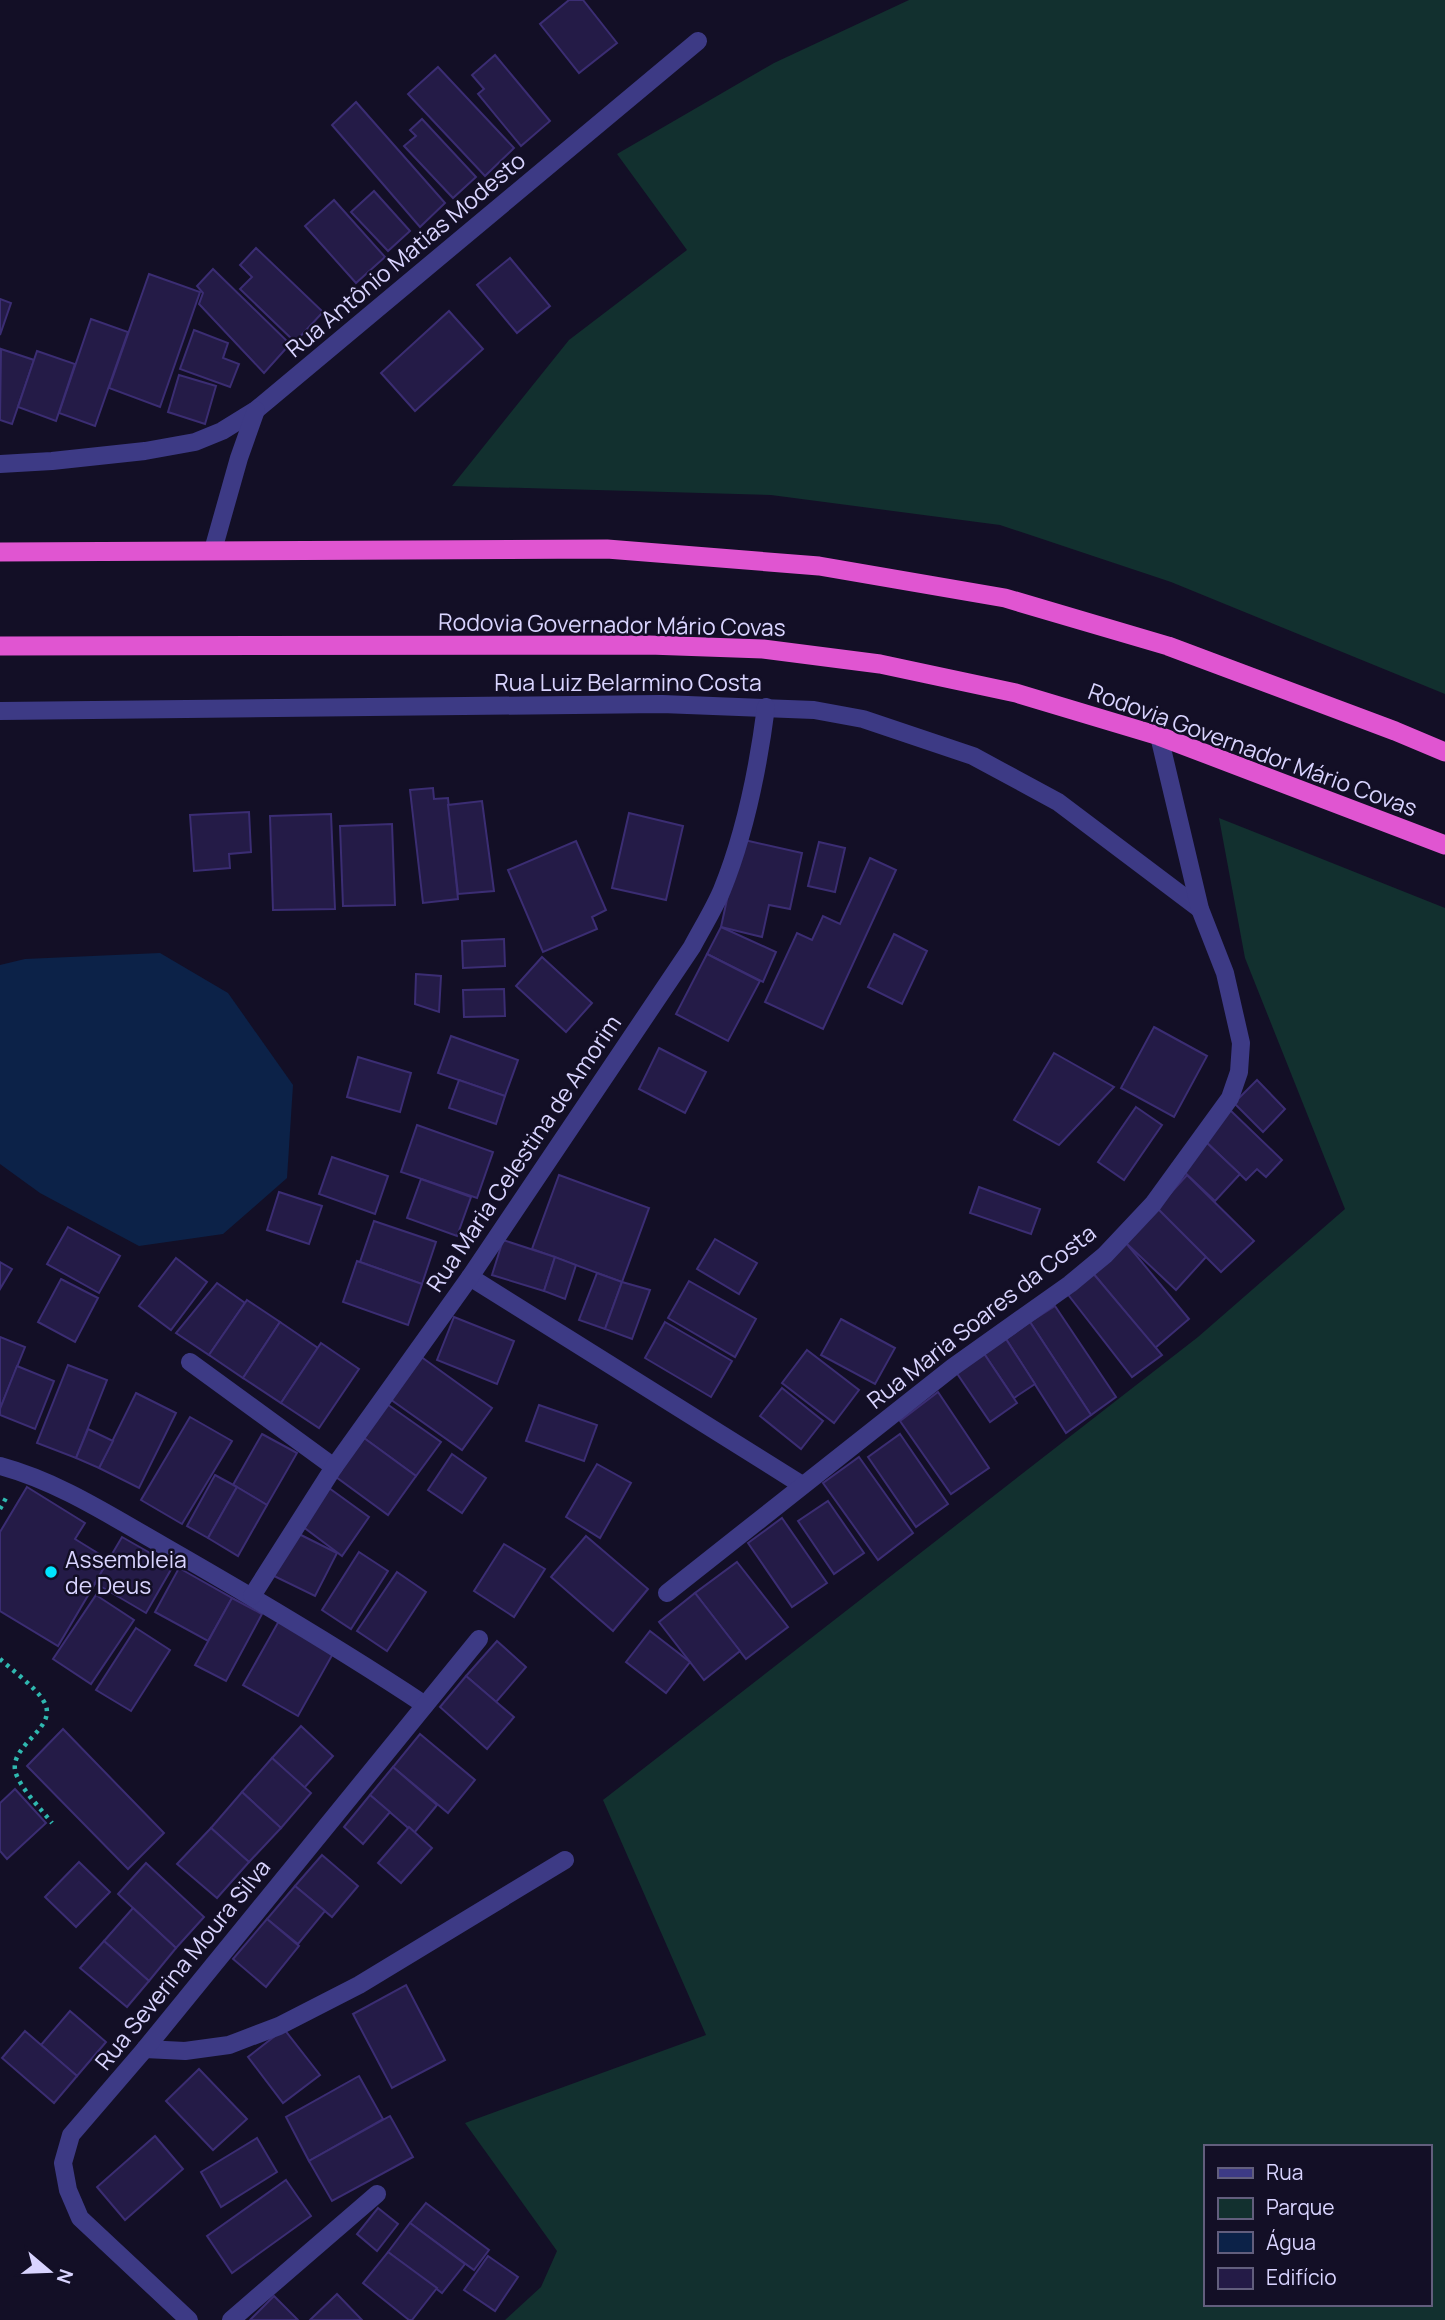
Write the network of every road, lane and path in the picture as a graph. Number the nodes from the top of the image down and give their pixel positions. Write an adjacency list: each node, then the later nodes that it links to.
1 (698, 41): 2 (street, Rua Antônio Matias Modesto)
2 (256, 410): 3 (street); 4 (street)
3 (0, 464)
4 (213, 550): 5 (highway); 10 (highway)
5 (0, 552)
6 (0, 646): 9 (highway, Rodovia Governador Mário Covas)
7 (766, 707): 8 (street, Rua Luiz Belarmino Costa); 12 (street, Rua Luiz Belarmino Costa); 13 (street, Rua Maria Celestina de Amorim)
8 (0, 711)
9 (1159, 736): 11 (highway, Rodovia Governador Mário Covas); 12 (street, Rua Maria Soares da Costa)
10 (1445, 752)
11 (1445, 845)
12 (1200, 909): 17 (street, Rua Maria Soares da Costa)
13 (470, 1276): 16 (street, Rua Maria Celestina de Amorim); 17 (street)
14 (190, 1362): 16 (street)
15 (0, 1466): 19 (street)
16 (334, 1467): 19 (street, Rua Maria Celestina de Amorim)
17 (802, 1485): 18 (street, Rua Maria Soares da Costa)
18 (667, 1593)
19 (252, 1596): 22 (street)
20 (479, 1639): 22 (street, Rua Severina Moura Silva)
21 (0, 1659): 23 (path)
22 (425, 1705): 25 (street, Rua Severina Moura Silva)
23 (52, 1823)
24 (565, 1860): 25 (street)
25 (145, 2049): 27 (street, Rua Severina Moura Silva)
26 (377, 2194): 28 (street)
27 (189, 2320)
28 (231, 2320)

